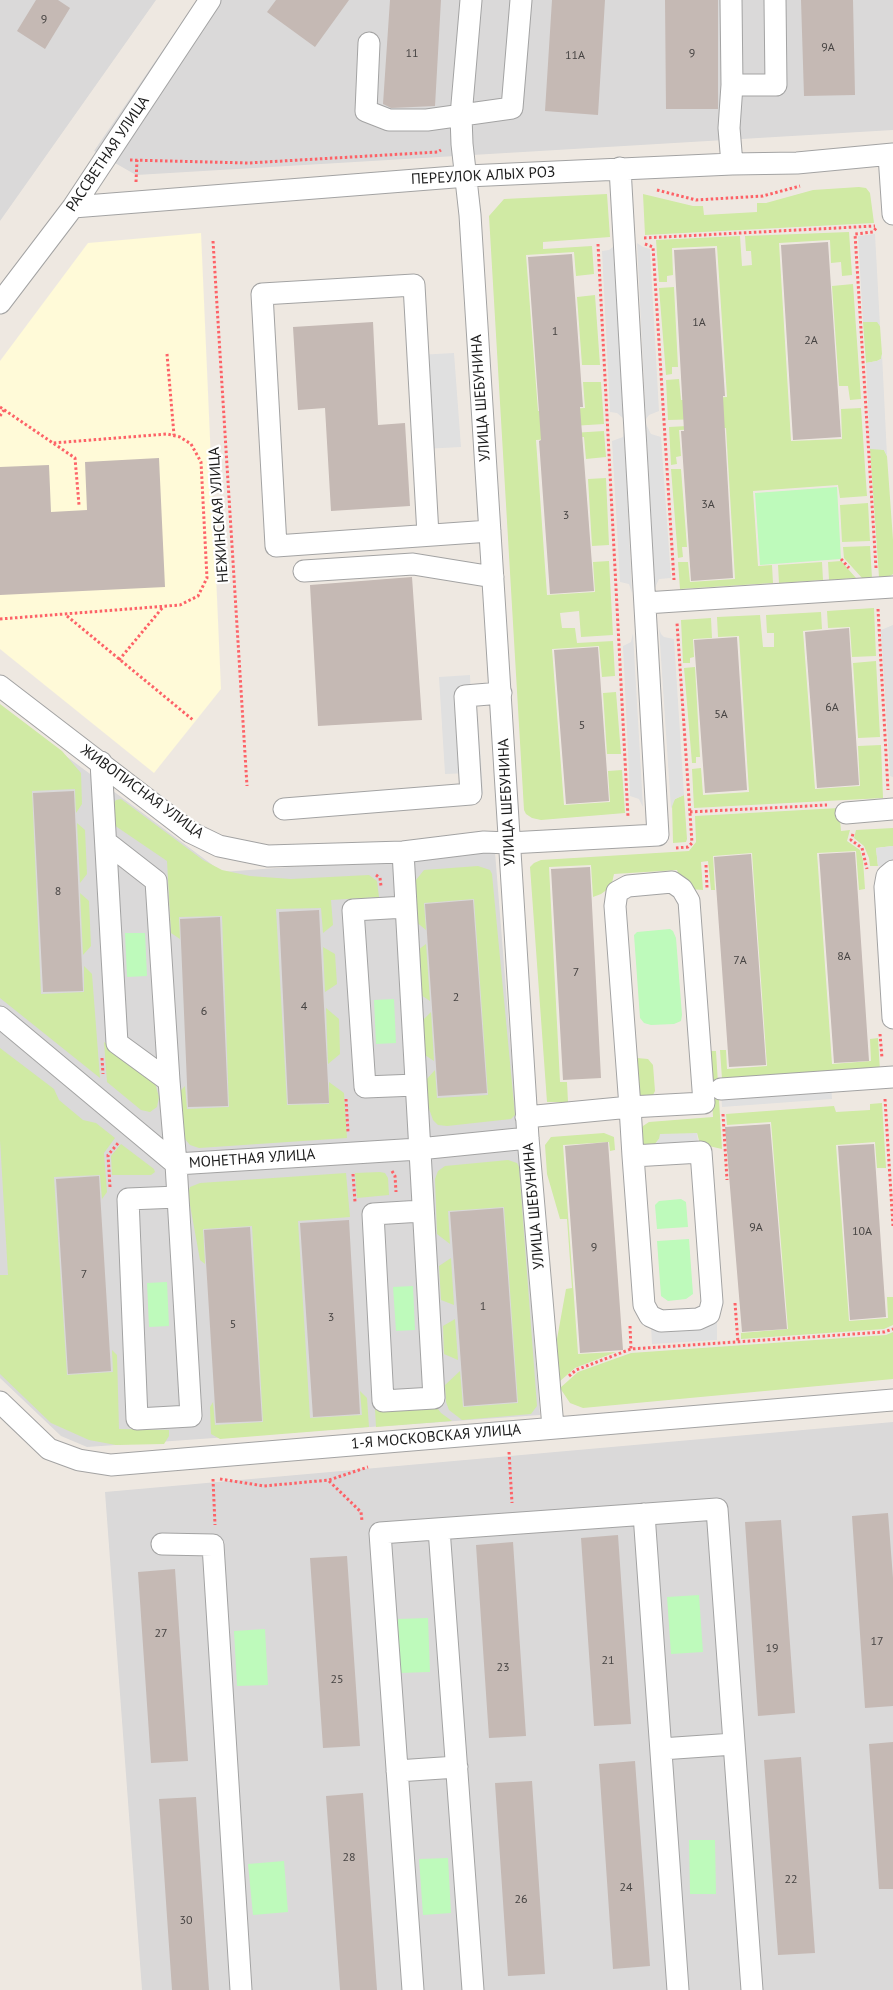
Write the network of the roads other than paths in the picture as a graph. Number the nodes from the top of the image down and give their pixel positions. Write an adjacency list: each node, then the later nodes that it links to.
1 (210, 0): 13 (street, РАССВЕТНАЯ УЛИЦА)
2 (471, 0): 8 (street, УЛИЦА ШЕБУНИНА)
3 (521, 0): 8 (street)
4 (732, 0): 7 (street)
5 (775, 0): 7 (street)
6 (368, 43): 8 (street)
7 (732, 85): 10 (street)
8 (452, 117): 12 (street, УЛИЦА ШЕБУНИНА)
9 (891, 154): 10 (street, ПЕРЕУЛОК АЛЫХ РОЗ); 14 (street)
10 (732, 164): 11 (street, ПЕРЕУЛОК АЛЫХ РОЗ)
11 (620, 168): 12 (street, ПЕРЕУЛОК АЛЫХ РОЗ); 21 (street)
12 (467, 176): 13 (street, ПЕРЕУЛОК АЛЫХ РОЗ); 16 (street, УЛИЦА ШЕБУНИНА)
13 (73, 207): 15 (street, РАССВЕТНАЯ УЛИЦА)
14 (884, 222)
15 (0, 304)
16 (490, 531): 17 (street); 19 (street, УЛИЦА ШЕБУНИНА)
17 (428, 535): 17 (street)
18 (304, 571): 19 (street)
19 (493, 577): 23 (street, УЛИЦА ШЕБУНИНА)
20 (893, 587): 21 (street)
21 (645, 603): 29 (street, ЖИВОПИСНАЯ УЛИЦА)
22 (0, 686): 24 (street, ЖИВОПИСНАЯ УЛИЦА)
23 (501, 693): 26 (street); 29 (street, УЛИЦА ШЕБУНИНА)
24 (101, 762): 28 (street); 30 (street, ЖИВОПИСНАЯ УЛИЦА)
25 (890, 800): 27 (street)
26 (284, 808)
27 (844, 810)
28 (106, 842): 36 (street); 36 (street)
29 (509, 843): 30 (street, ЖИВОПИСНАЯ УЛИЦА); 40 (street, УЛИЦА ШЕБУНИНА)
30 (403, 852): 32 (street)
31 (893, 871): 34 (street)
32 (406, 906): 37 (street); 37 (street)
33 (0, 1017): 43 (street, МОНЕТНАЯ УЛИЦА)
34 (886, 1023)
35 (888, 1078): 38 (street)
36 (169, 1080): 43 (street)
37 (416, 1085): 41 (street)
38 (721, 1089)
39 (630, 1108): 39 (street); 40 (street, МОНЕТНАЯ УЛИЦА); 42 (street)
40 (527, 1128): 41 (street, МОНЕТНАЯ УЛИЦА); 48 (street, УЛИЦА ШЕБУНИНА)
41 (419, 1149): 43 (street, МОНЕТНАЯ УЛИЦА); 45 (street)
42 (633, 1156): 42 (street)
43 (176, 1164): 44 (street)
44 (178, 1197): 44 (street)
45 (422, 1211)
46 (893, 1400): 48 (street, 1-Я МОСКОВСКАЯ УЛИЦА)
47 (0, 1402): 48 (street, 1-Я МОСКОВСКАЯ УЛИЦА)
48 (553, 1427)
49 (644, 1514): 50 (street); 52 (street); 53 (street)
50 (439, 1529): 54 (street); 55 (street)
51 (162, 1544): 56 (street)
52 (734, 1744): 53 (street); 60 (street)
53 (661, 1749): 59 (street)
54 (457, 1767): 55 (street); 58 (street)
55 (397, 1771): 57 (street)
56 (241, 1990)
57 (413, 1990)
58 (473, 1990)
59 (678, 1990)
60 (752, 1990)

